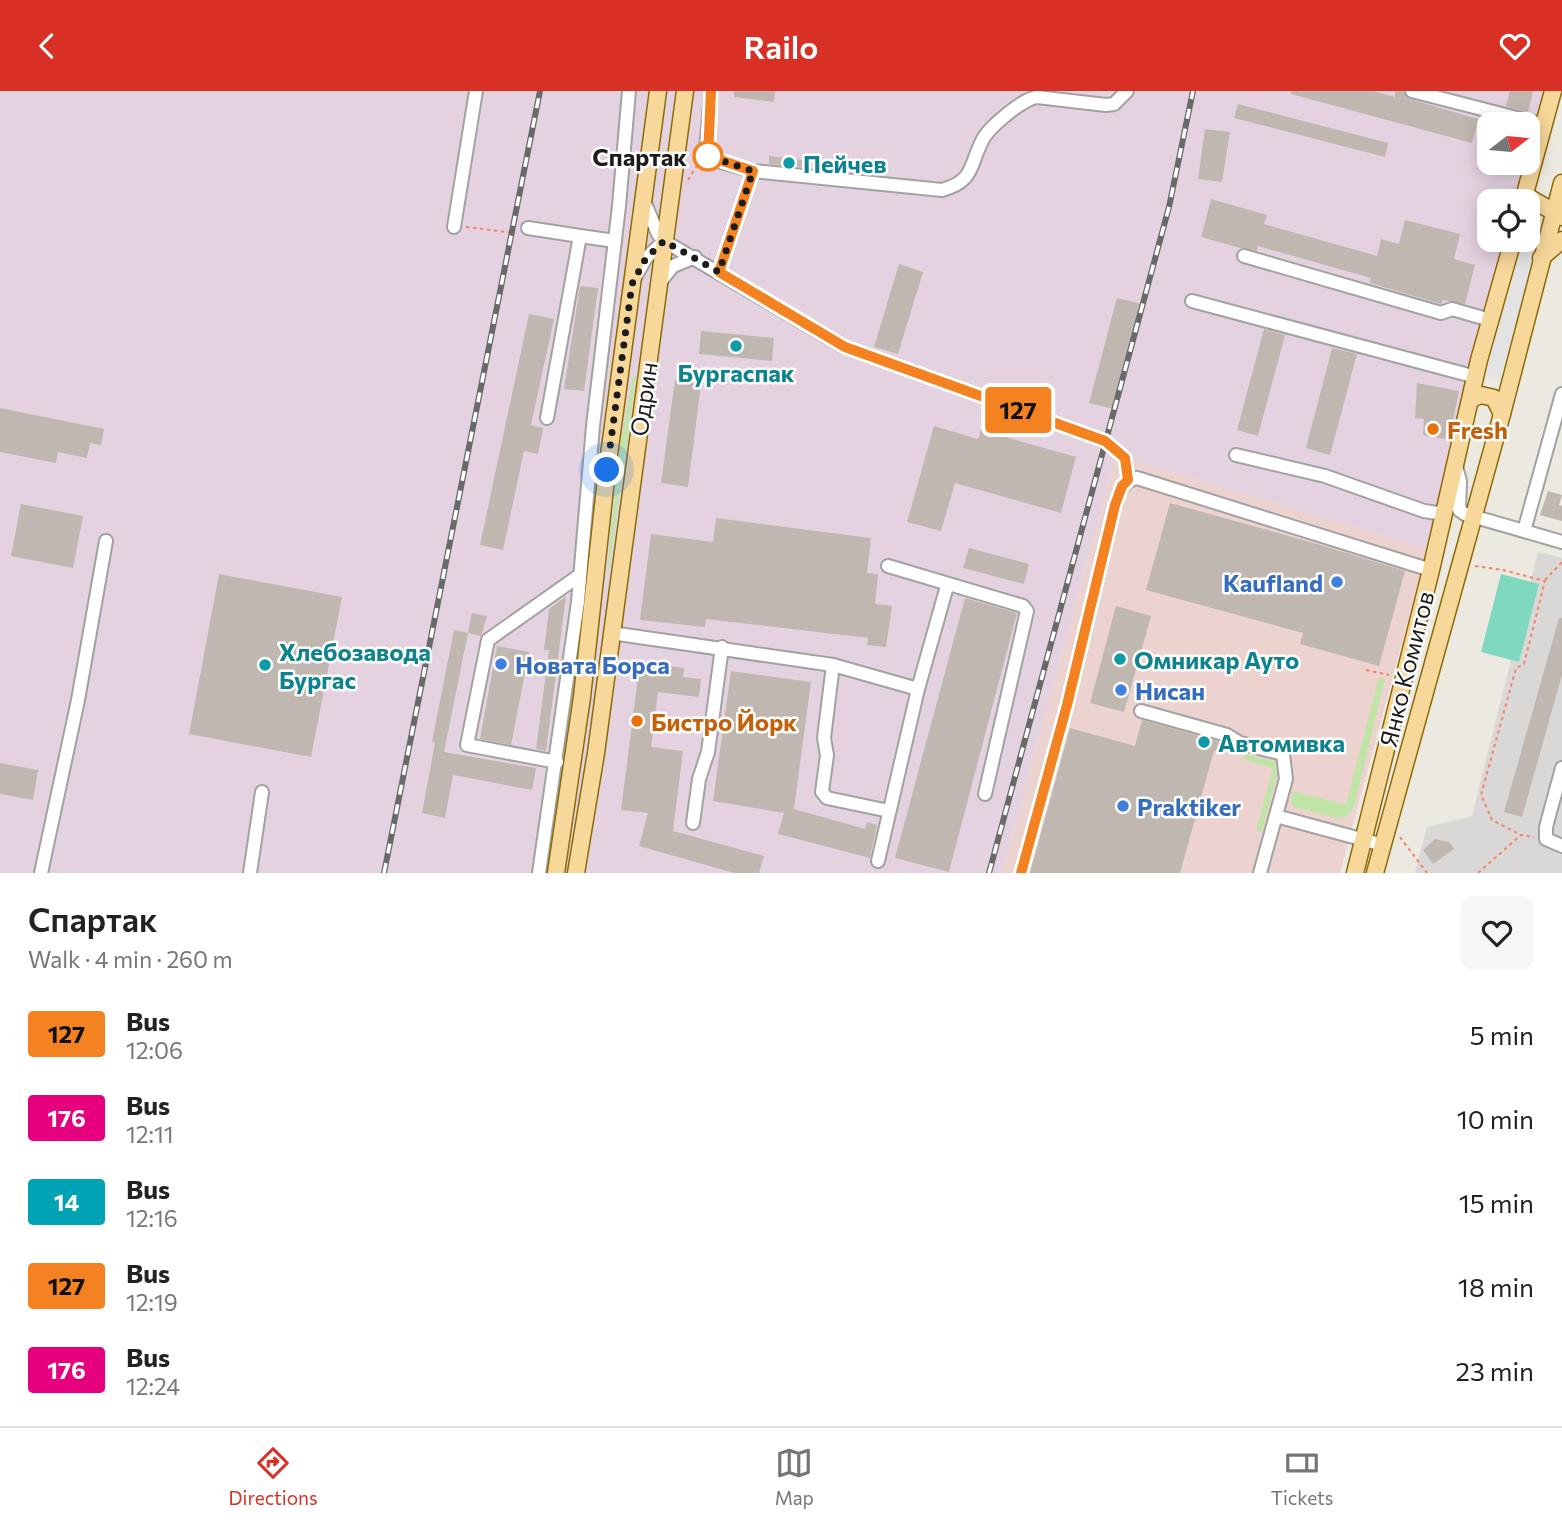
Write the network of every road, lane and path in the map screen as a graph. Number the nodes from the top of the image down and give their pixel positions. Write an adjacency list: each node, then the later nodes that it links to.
1 (477, 91): 17 (street)
2 (629, 91): 21 (street)
3 (657, 91): 14 (main road, Одрин)
4 (685, 91): 22 (main road, Одрин)
5 (711, 91): 10 (street)
6 (1127, 91): 10 (street)
7 (1412, 91): 9 (street)
8 (1553, 91): 9 (main road)
9 (1544, 125): 11 (main road)
10 (753, 171): 27 (street)
11 (1526, 189)
12 (1561, 191): 13 (main road); 16 (main road, Янко Комитов)
13 (1540, 195)
14 (643, 199): 22 (street); 29 (main road, Одрин)
15 (1540, 206): 16 (main road)
16 (1558, 215): 26 (main road, Янко Комитов)
17 (454, 227): 18 (path)
18 (528, 228): 19 (street)
19 (580, 236): 21 (street); 36 (street)
20 (1562, 240): 26 (main road)
21 (615, 241): 50 (street)
22 (664, 241): 25 (street); 28 (main road, Одрин); 29 (street)
23 (1510, 252): 31 (main road, Янко Комитов)
24 (1244, 256): 31 (street)
25 (695, 257): 27 (street); 28 (street)
26 (1541, 258): 35 (main road, Янко Комитов)
27 (719, 272): 39 (street)
28 (659, 282): 53 (main road, Одрин)
29 (632, 284): 43 (main road, Одрин)
30 (1192, 301): 32 (street)
31 (1490, 320): 32 (main road, Янко Комитов)
32 (1476, 377): 34 (main road, Янко Комитов)
33 (1562, 394): 42 (street)
34 (1471, 399): 35 (main road); 38 (main road, Янко Комитов)
35 (1502, 414): 41 (main road, Янко Комитов)
36 (547, 418)
37 (1236, 455): 40 (street)
38 (1456, 465): 40 (main road, Янко Комитов); 41 (street, Янко Комитов)
39 (1128, 480): 49 (street); 79 (street)
40 (1444, 514): 49 (main road, Янко Комитов)
41 (1474, 517): 42 (street); 71 (main road, Янко Комитов)
42 (1524, 531): 45 (street)
43 (601, 534): 53 (main road); 77 (main road, Одрин)
44 (106, 541): 74 (street)
45 (1562, 542)
46 (1562, 562): 51 (path)
47 (888, 566): 52 (street)
48 (1471, 566): 51 (path)
49 (1431, 570): 69 (main road, Янко Комитов)
50 (580, 575): 60 (street); 60 (street)
51 (1545, 581): 68 (path)
52 (947, 586): 58 (street); 63 (street)
53 (611, 633): 54 (street); 78 (main road, Одрин)
54 (722, 647): 55 (street); 66 (street)
55 (833, 665): 58 (street); 64 (street)
56 (1366, 670): 57 (path)
57 (1396, 677)
58 (918, 689): 64 (street)
59 (1141, 711): 65 (street)
60 (556, 762): 76 (street)
61 (1562, 768): 70 (street)
62 (262, 792): 75 (street)
63 (985, 794)
64 (889, 811): 73 (street)
65 (1276, 816): 69 (street); 80 (street)
66 (693, 823)
67 (1398, 834): 83 (path)
68 (1521, 835): 70 (path); 84 (path)
69 (1363, 839): 71 (street); 81 (main road, Янко Комитов)
70 (1546, 839): 72 (street)
71 (1383, 845): 82 (main road, Янко Комитов)
72 (1562, 846)
73 (878, 861)
74 (41, 873)
75 (250, 873)
76 (539, 873)
77 (556, 873)
78 (576, 873)
79 (1021, 873)
80 (1260, 873)
81 (1355, 873)
82 (1375, 873)
83 (1427, 873)
84 (1478, 873)

